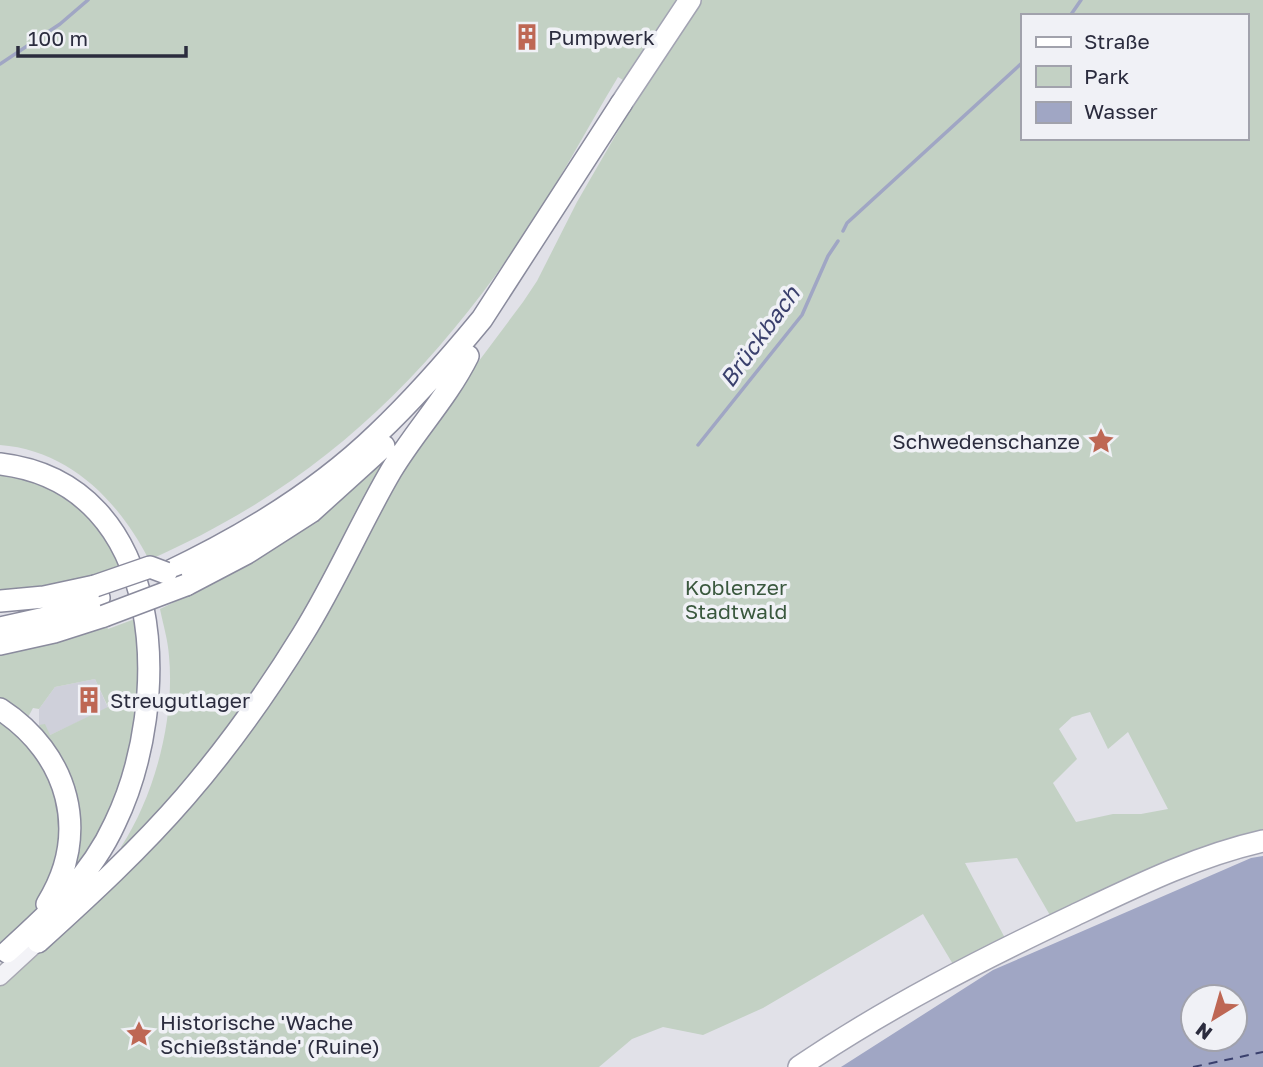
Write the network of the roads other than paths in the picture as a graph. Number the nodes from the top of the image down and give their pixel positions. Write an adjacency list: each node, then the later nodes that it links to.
1 (690, 0): 2 (main road)
2 (621, 104): 3 (main road); 6 (main road)
3 (468, 356): 6 (main road); 13 (main road)
4 (0, 450): 13 (main road)
5 (0, 464): 14 (main road)
6 (177, 575): 7 (main road)
7 (99, 600): 8 (main road); 9 (main road); 10 (main road)
8 (0, 601)
9 (0, 628)
10 (0, 643)
11 (0, 709): 14 (main road)
12 (1263, 841): 16 (main road)
13 (38, 942): 15 (street)
14 (4, 955)
15 (0, 977)
16 (799, 1067)

